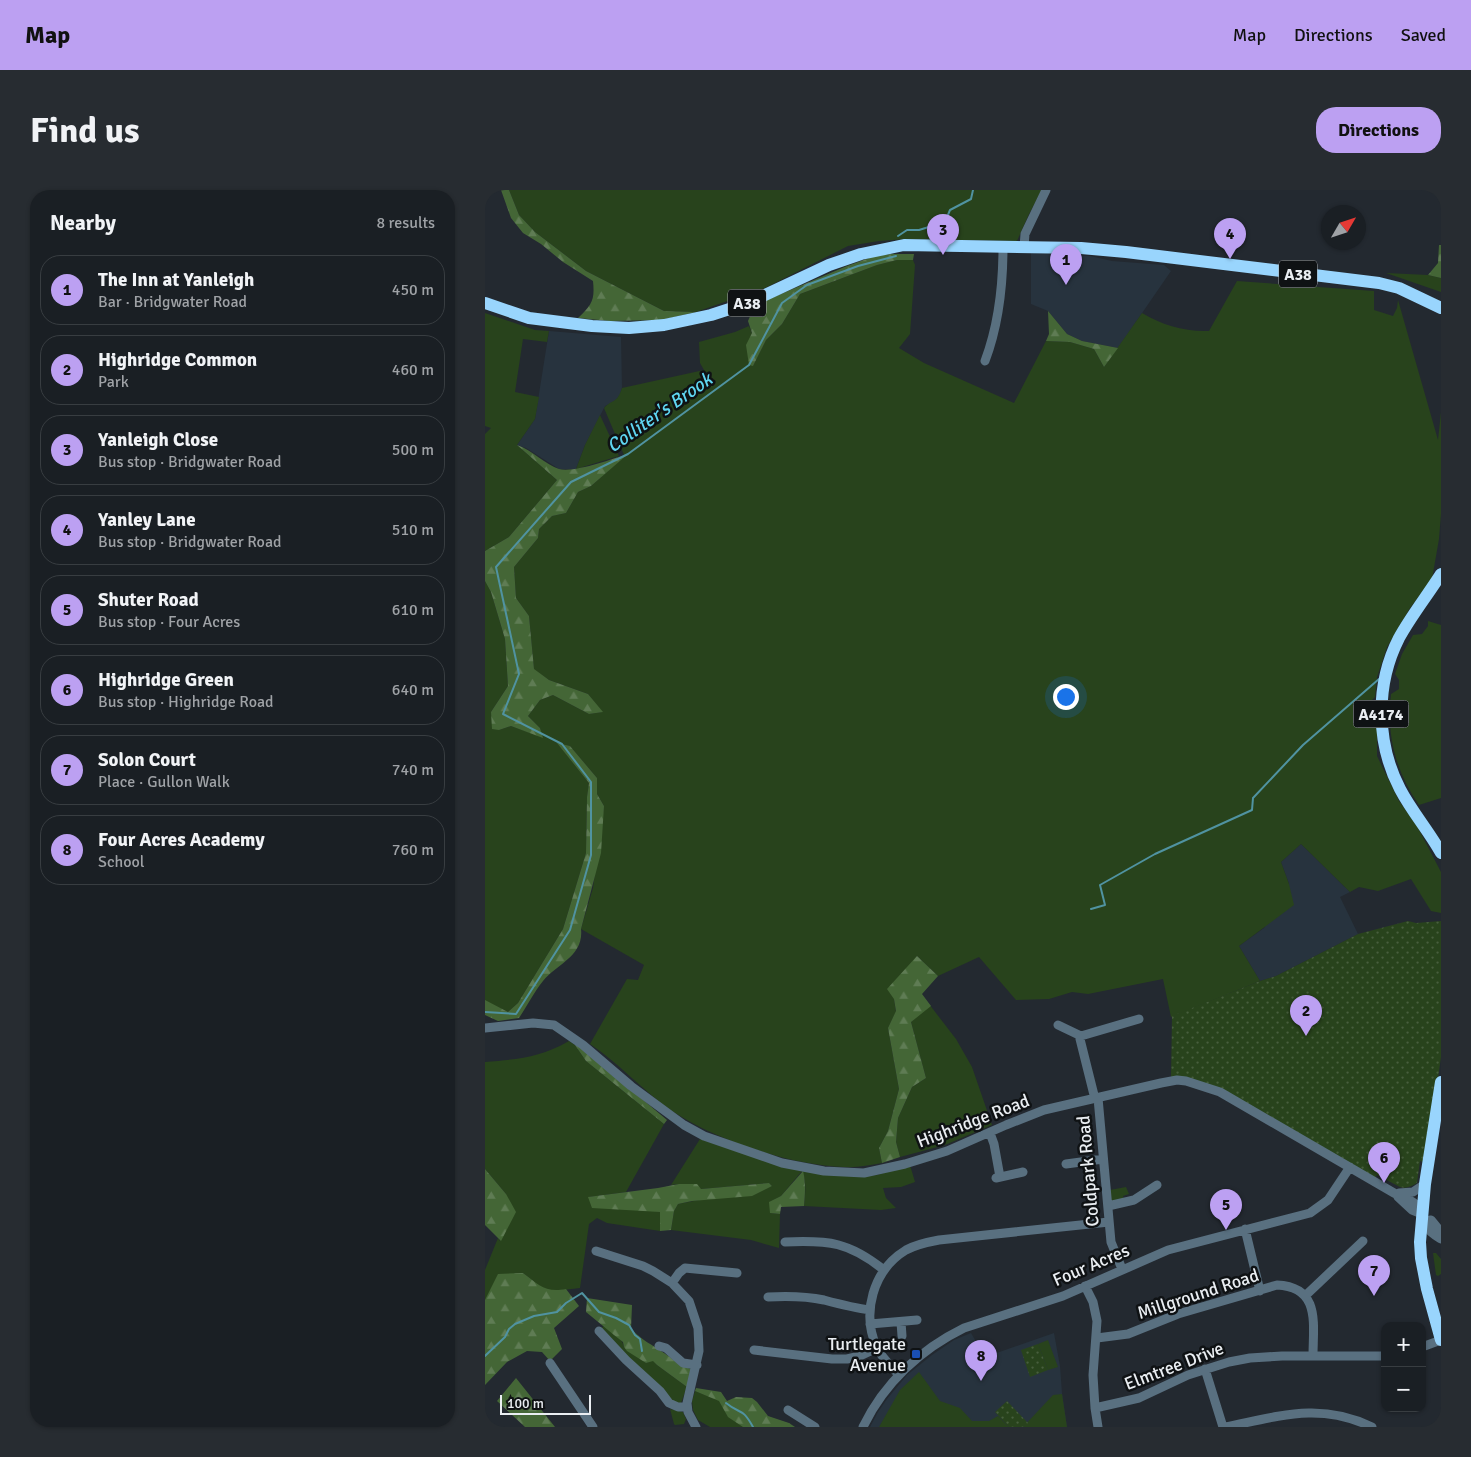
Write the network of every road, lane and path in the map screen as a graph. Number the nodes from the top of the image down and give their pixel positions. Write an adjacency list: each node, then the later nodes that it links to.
1 (1046, 190): 3 (street)
2 (1003, 247): 3 (highway, A38); 6 (highway, A38); 8 (street)
3 (1024, 247): 4 (highway, A38)
4 (1399, 288): 5 (highway, A38); 7 (highway, A38)
5 (1441, 300)
6 (485, 303)
7 (1441, 308)
8 (985, 362)
9 (1441, 574): 10 (highway, A4174)
10 (1441, 853)
11 (1139, 1019): 14 (street)
12 (1058, 1025): 14 (street)
13 (485, 1028): 17 (street, Highridge Road)
14 (1081, 1036): 16 (street, Coldpark Road)
15 (1441, 1082): 22 (highway)
16 (1096, 1098): 17 (street, Highridge Road); 18 (street, Coldpark Road); 20 (street, Highridge Road)
17 (990, 1133): 21 (street)
18 (1103, 1159): 19 (street); 25 (street, Coldpark Road)
19 (1066, 1164)
20 (1350, 1167): 24 (street, Highridge Road); 28 (street, Four Acres)
21 (1023, 1172)
22 (1425, 1184): 24 (street); 26 (highway)
23 (1157, 1185): 25 (street)
24 (1395, 1194): 26 (street, Highridge Road)
25 (1108, 1206): 27 (street, Coldpark Road)
26 (1424, 1217): 29 (street, Highridge Road); 48 (highway)
27 (1109, 1222): 33 (street, Coldpark Road); 34 (street)
28 (1245, 1229): 33 (street, Four Acres); 38 (street)
29 (1440, 1239)
30 (1363, 1241): 40 (street)
31 (785, 1242): 34 (street)
32 (596, 1251): 36 (street)
33 (1122, 1269): 37 (street, Four Acres)
34 (884, 1270): 41 (street)
35 (737, 1273): 36 (street)
36 (671, 1283): 55 (street)
37 (1085, 1286): 47 (street); 58 (street, Four Acres)
38 (1259, 1291): 40 (street, Millground Road); 47 (street, Millground Road)
39 (768, 1296): 41 (street)
40 (1305, 1296): 53 (street)
41 (870, 1310): 44 (street)
42 (917, 1320): 43 (street)
43 (901, 1322): 44 (street); 46 (street)
44 (870, 1324): 51 (street)
45 (599, 1331): 59 (street)
46 (902, 1336)
47 (1097, 1338): 60 (street)
48 (1441, 1340): 50 (street)
49 (659, 1346): 55 (street)
50 (1426, 1346)
51 (877, 1348): 52 (street); 58 (street)
52 (754, 1350)
53 (1313, 1356): 54 (street, Elmtree Drive); 57 (street, Elmtree Drive)
54 (1381, 1356)
55 (697, 1365): 59 (street)
56 (549, 1367): 63 (street)
57 (1205, 1369): 60 (street, Elmtree Drive); 69 (street)
58 (899, 1374): 67 (street, Four Acres)
59 (687, 1407): 65 (street)
60 (1095, 1408): 68 (street)
61 (788, 1410): 66 (street)
62 (1256, 1424): 69 (street); 70 (street)
63 (593, 1427)
64 (685, 1427): 65 (street)
65 (695, 1427)
66 (815, 1427)
67 (863, 1427)
68 (1099, 1427)
69 (1225, 1427)
70 (1373, 1427)

